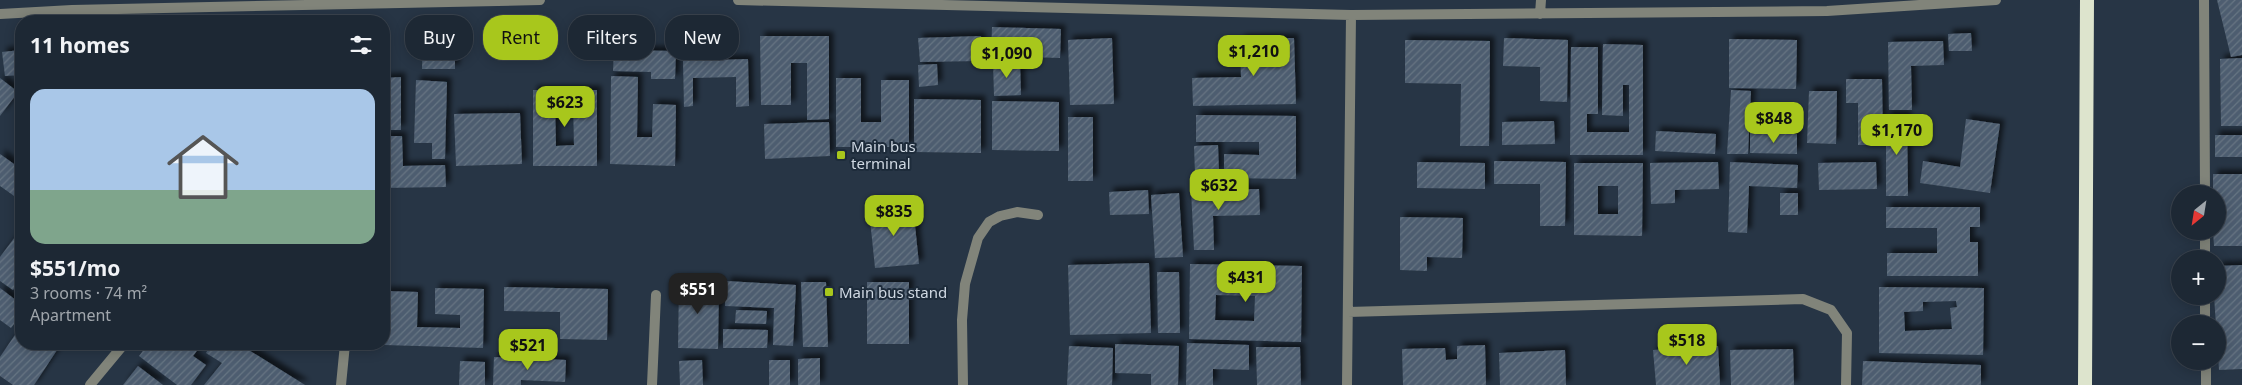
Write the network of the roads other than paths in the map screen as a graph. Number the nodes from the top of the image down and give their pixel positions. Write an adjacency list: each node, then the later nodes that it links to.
1 (540, 0): 7 (street)
2 (738, 0): 9 (street)
3 (1541, 0): 8 (street)
4 (1996, 0): 8 (street)
5 (2087, 0): 23 (highway)
6 (2204, 0): 10 (street)
7 (0, 14)
8 (1540, 14): 9 (street)
9 (1351, 15): 13 (street)
10 (2205, 185)
11 (1038, 215): 20 (street)
12 (656, 295): 19 (street)
13 (1348, 312): 21 (street); 22 (street)
14 (119, 350): 17 (street)
15 (344, 350): 18 (street)
16 (2206, 370): 24 (street)
17 (90, 385)
18 (341, 385)
19 (652, 385)
20 (963, 385)
21 (1348, 385)
22 (1846, 385)
23 (2085, 385)
24 (2206, 385)

